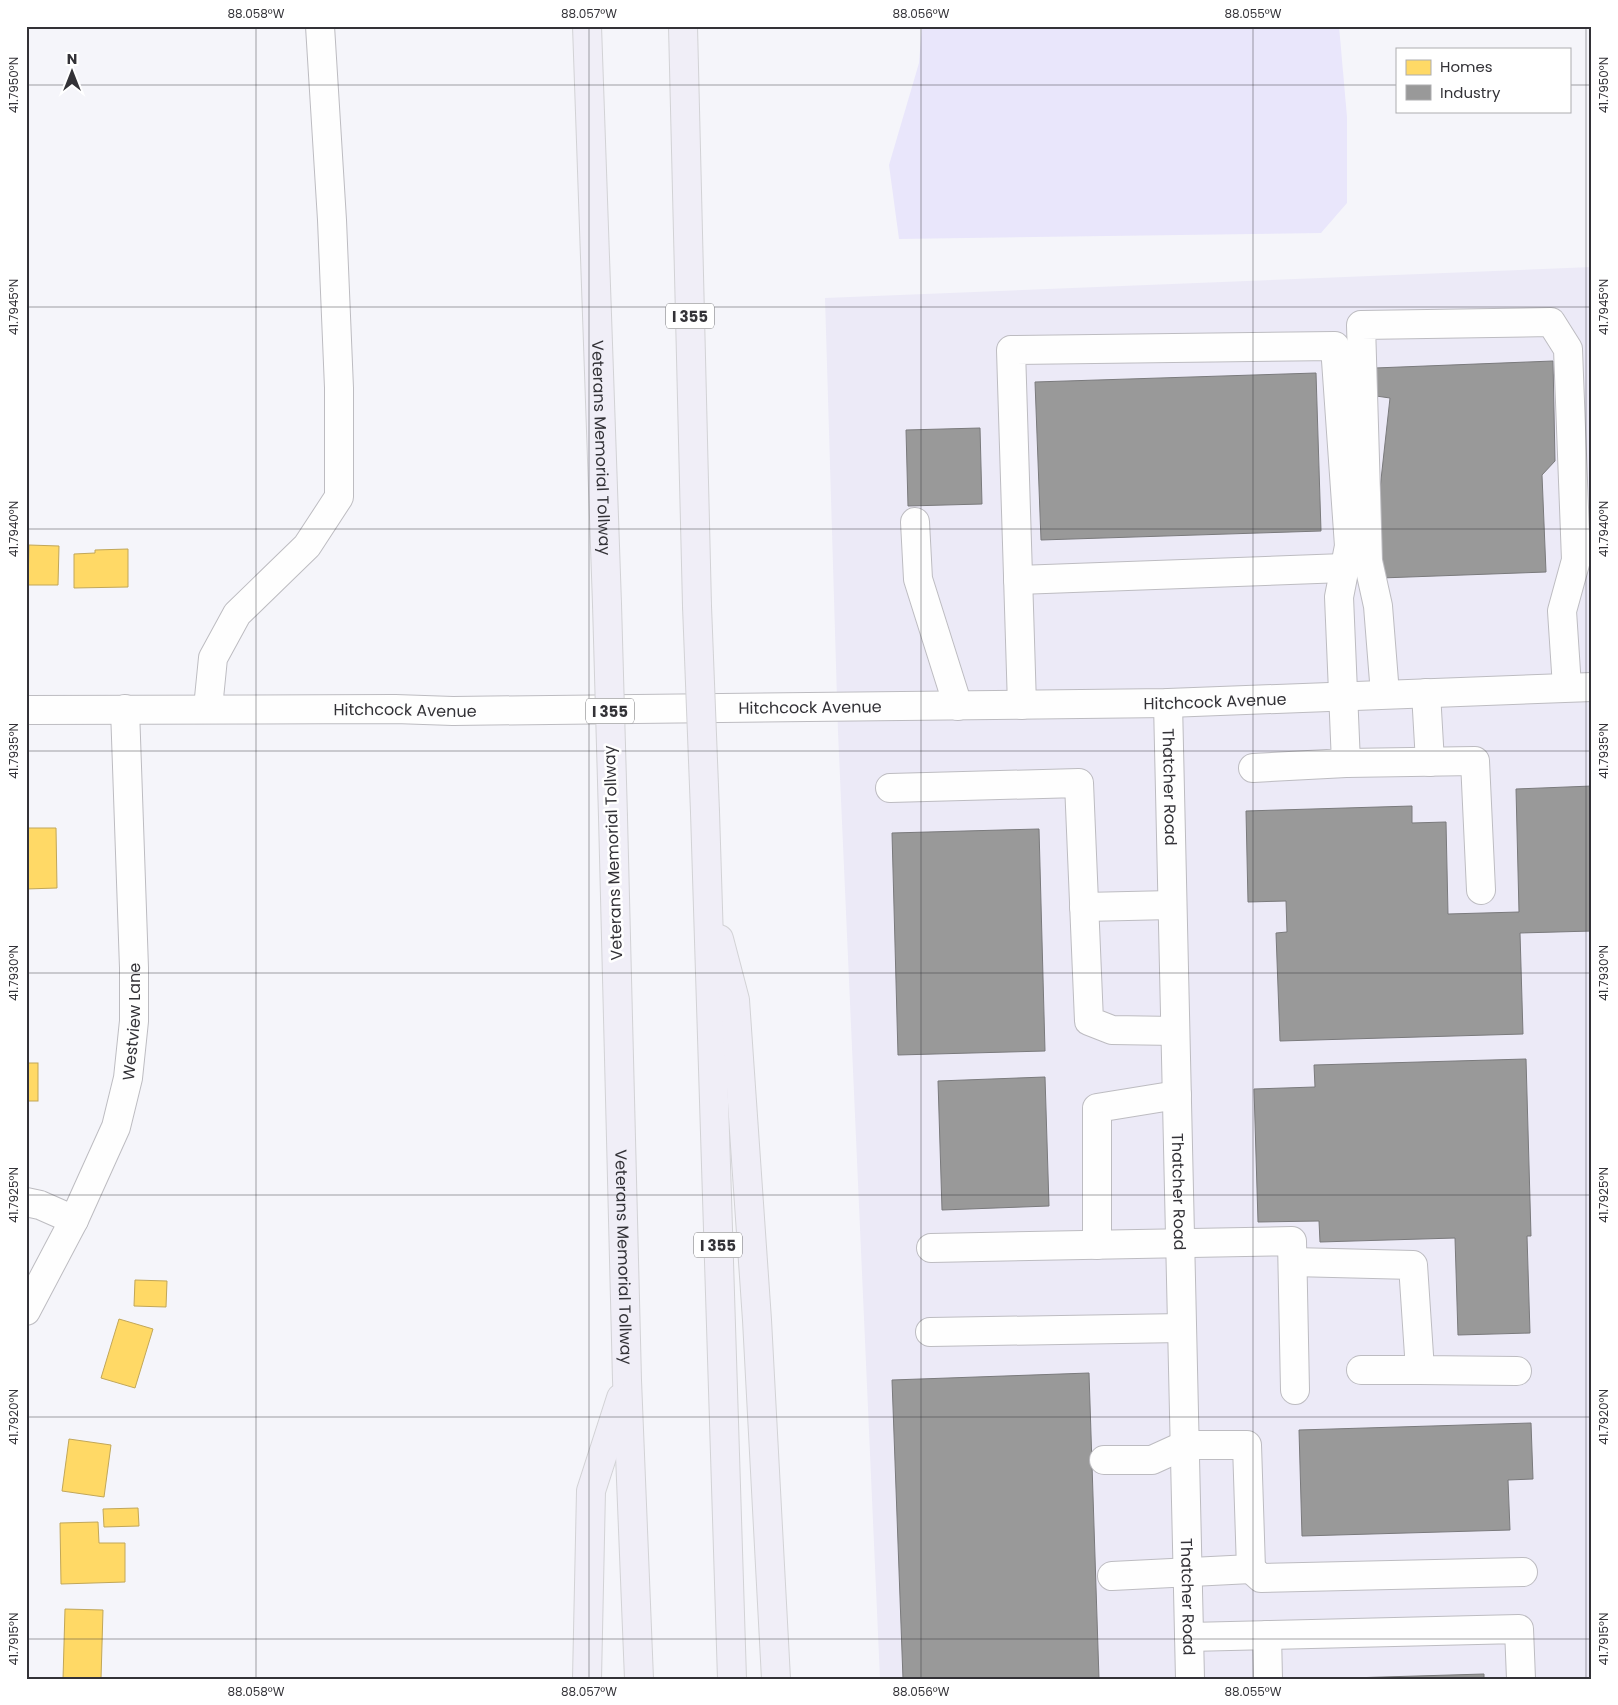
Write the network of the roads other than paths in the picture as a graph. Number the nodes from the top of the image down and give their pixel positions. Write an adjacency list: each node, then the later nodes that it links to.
1 (320, 26): 14 (street)
2 (587, 26): 39 (highway, Veterans Memorial Tollway / I 355, bridge)
3 (683, 26): 22 (highway, I 355, bridge)
4 (915, 522): 13 (street)
5 (1344, 568): 6 (street); 6 (street); 10 (street)
6 (1018, 580): 12 (street)
7 (1579, 687): 8 (street, Hitchcock Avenue); 9 (street)
8 (1426, 693): 9 (street, Hitchcock Avenue); 17 (street)
9 (1385, 694): 10 (street, Hitchcock Avenue)
10 (1344, 696): 11 (street, Hitchcock Avenue); 18 (street)
11 (1168, 703): 12 (street, Hitchcock Avenue); 23 (street, Thatcher Road)
12 (1022, 705): 13 (street, Hitchcock Avenue)
13 (958, 706): 14 (street, Hitchcock Avenue)
14 (208, 708): 15 (street, Hitchcock Avenue)
15 (125, 709): 16 (street, Hitchcock Avenue); 28 (street, Westview Lane)
16 (26, 710)
17 (1430, 762): 18 (street); 21 (street)
18 (1346, 763): 19 (street)
19 (1253, 768)
20 (890, 788): 24 (street)
21 (1481, 890)
22 (707, 891): 51 (highway, I 355); 52 (highway)
23 (1172, 905): 24 (street); 25 (street, Thatcher Road)
24 (1084, 907): 25 (street)
25 (1175, 1031): 26 (street, Thatcher Road)
26 (1177, 1095): 29 (street, Thatcher Road); 30 (street)
27 (26, 1202): 28 (street)
28 (74, 1220): 33 (street, Westview Lane)
29 (1180, 1243): 30 (street); 32 (street); 34 (street, Thatcher Road)
30 (1097, 1245): 31 (street)
31 (931, 1248)
32 (1293, 1262): 37 (street); 40 (street)
33 (26, 1311)
34 (1182, 1328): 35 (street); 41 (street, Thatcher Road)
35 (930, 1332)
36 (1361, 1370): 37 (street)
37 (1420, 1370): 38 (street)
38 (1517, 1371)
39 (627, 1380): 49 (highway); 50 (highway, Veterans Memorial Tollway / I 355)
40 (1295, 1390)
41 (1185, 1445): 42 (street); 43 (street); 44 (street, Thatcher Road)
42 (1104, 1460)
43 (1251, 1569): 44 (street); 45 (street)
44 (1188, 1572): 46 (street); 48 (street, Thatcher Road)
45 (1523, 1572)
46 (1112, 1576)
47 (1266, 1635): 48 (street); 54 (street); 55 (street)
48 (1190, 1637): 53 (street, Thatcher Road)
49 (587, 1679)
50 (639, 1679)
51 (732, 1679)
52 (776, 1679)
53 (1190, 1679)
54 (1268, 1679)
55 (1521, 1679)

